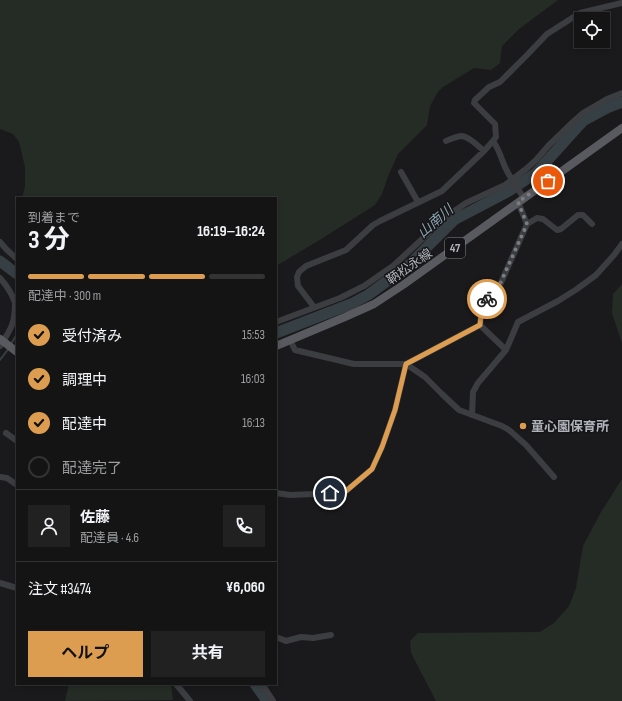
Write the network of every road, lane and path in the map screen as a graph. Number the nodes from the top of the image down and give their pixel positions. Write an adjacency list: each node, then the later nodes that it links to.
1 (622, 3): 5 (street)
2 (622, 93): 8 (street)
3 (622, 128): 9 (main road, 鞆松永線 / 47)
4 (446, 141): 6 (street)
5 (493, 141): 6 (street); 8 (street)
6 (484, 152): 10 (street)
7 (401, 172): 10 (street)
8 (513, 181): 9 (street); 18 (street)
9 (520, 197): 11 (street); 21 (main road, 鞆松永線 / 47)
10 (418, 202): 18 (street)
11 (527, 224): 12 (street); 20 (street)
12 (592, 224)
13 (0, 242): 15 (street)
14 (622, 244): 24 (street)
15 (16, 258)
16 (0, 278): 17 (street)
17 (16, 303): 22 (street)
18 (314, 307): 19 (street)
19 (277, 322)
20 (480, 325): 24 (street); 26 (street)
21 (290, 340): 23 (main road, 鞆松永線 / 47); 26 (street)
22 (2, 343): 25 (main road)
23 (277, 346)
24 (506, 350): 27 (street)
25 (15, 351)
26 (406, 364): 27 (street); 33 (street)
27 (472, 415): 31 (street)
28 (6, 433): 29 (street)
29 (16, 440)
30 (0, 477): 32 (street)
31 (554, 477)
32 (16, 484)
33 (277, 494)
34 (0, 583): 35 (street)
35 (16, 588)
36 (330, 635): 37 (street)
37 (277, 637)
38 (177, 685): 40 (street)
39 (263, 685): 41 (street)
40 (190, 701)
41 (274, 701)

